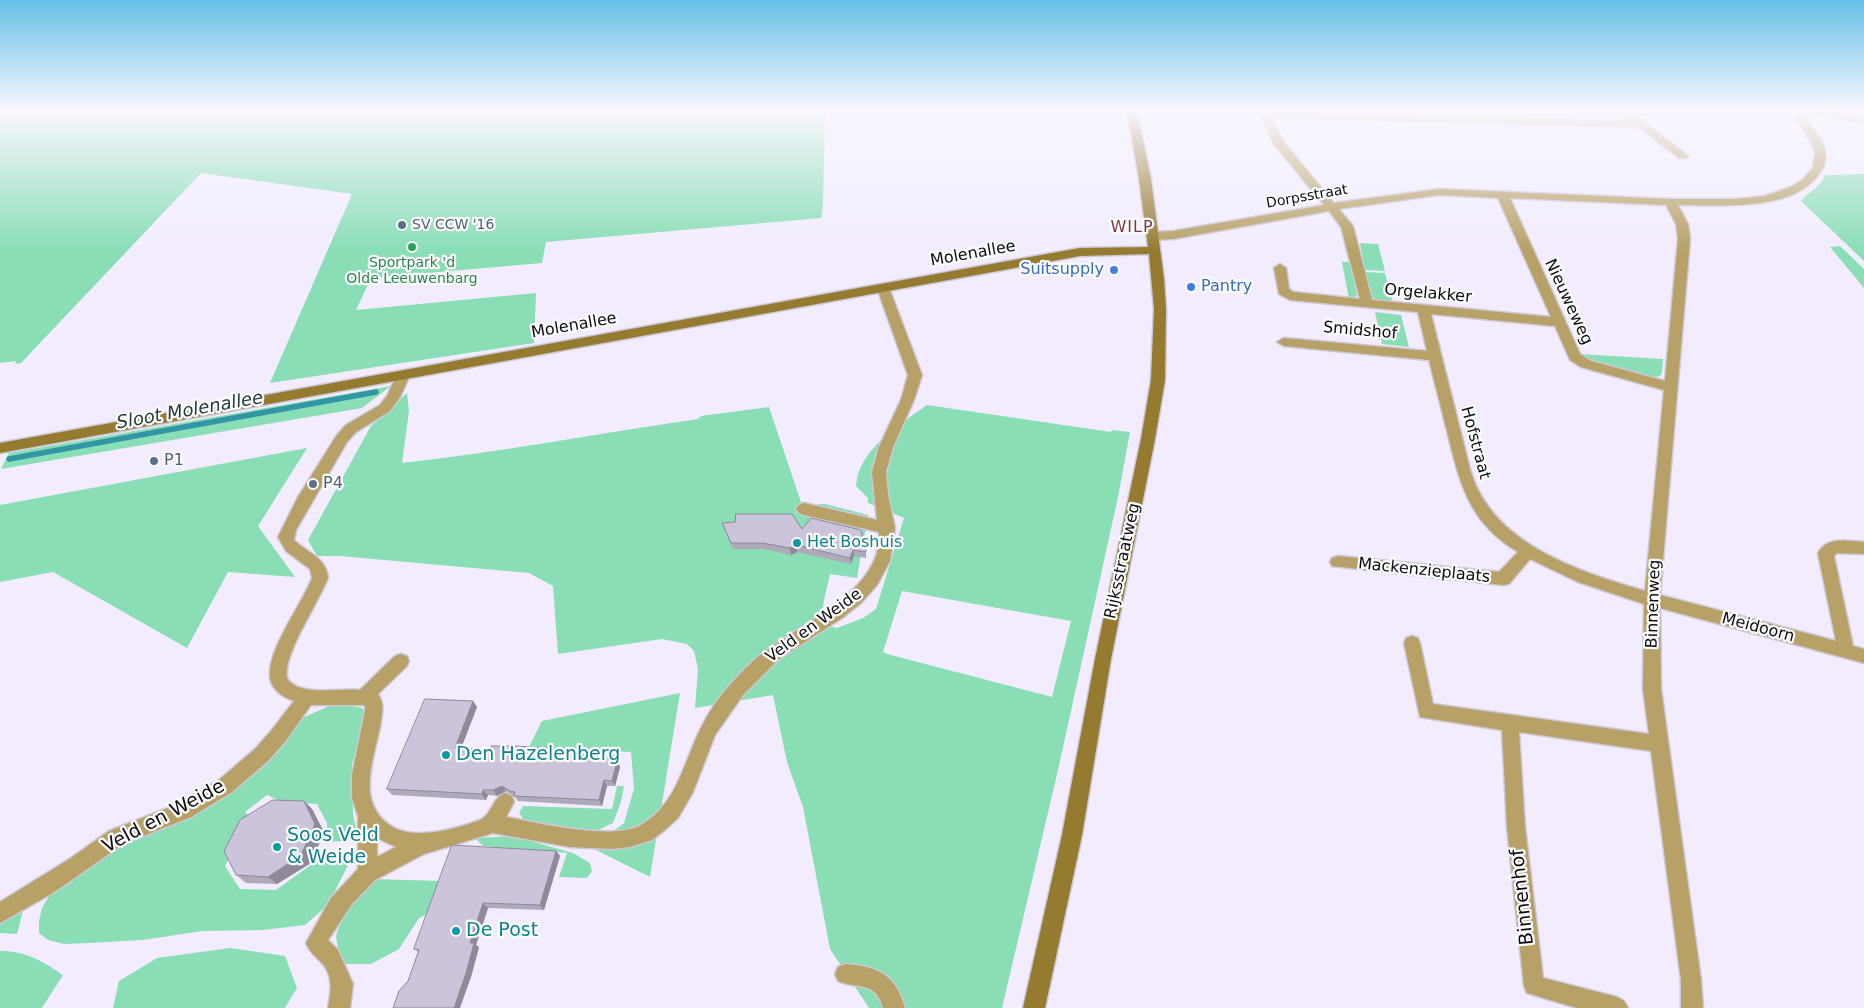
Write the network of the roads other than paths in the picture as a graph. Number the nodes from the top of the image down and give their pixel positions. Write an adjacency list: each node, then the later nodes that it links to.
1 (1140, 157): 7 (main road, Rijksstraatweg)
2 (1291, 157): 6 (street, Orgelakker)
3 (1819, 157): 5 (street, Dorpsstraat)
4 (1502, 194): 5 (street, Dorpsstraat); 6 (street, Dorpsstraat); 12 (street, Nieuweweg)
5 (1670, 202): 16 (street, Binnenweg)
6 (1334, 207): 7 (street, Dorpsstraat); 10 (street, Orgelakker)
7 (1154, 243): 9 (main road, Molenallee); 41 (main road, Rijksstraatweg)
8 (1280, 268): 10 (street)
9 (883, 288): 15 (main road, Molenallee); 19 (street, Veld en Weide)
10 (1367, 304): 11 (street, Orgelakker)
11 (1424, 310): 12 (street, Orgelakker); 14 (street, Hofstraat)
12 (1559, 322): 16 (street, Nieuweweg)
13 (1284, 342): 14 (street, Smidshof)
14 (1434, 356): 21 (street, Hofstraat)
15 (402, 375): 17 (main road, Molenallee); 28 (street)
16 (1672, 388): 23 (street, Binnenweg)
17 (0, 448)
18 (804, 509): 19 (street)
19 (887, 528): 34 (street, Veld en Weide)
20 (1864, 548): 25 (street)
21 (1528, 551): 22 (street, Mackenzieplaats); 23 (street, Hofstraat)
22 (1338, 562)
23 (1652, 599): 25 (street, Meidoorn); 31 (street, Binnenweg)
24 (1412, 643): 30 (street)
25 (1846, 651): 26 (street, Meidoorn)
26 (1864, 656)
27 (401, 661): 29 (street)
28 (306, 697): 29 (street); 37 (street, Veld en Weide)
29 (364, 697): 33 (street)
30 (1510, 723): 31 (street); 42 (street, Binnenhof)
31 (1659, 744): 43 (street, Binnenweg)
32 (505, 802): 34 (street)
33 (367, 816): 35 (street); 36 (street)
34 (492, 824): 35 (street)
35 (433, 842): 36 (street)
36 (368, 873): 39 (street)
37 (0, 913)
38 (845, 974): 40 (street)
39 (339, 1008)
40 (894, 1008)
41 (1034, 1008)
42 (1617, 1008)
43 (1692, 1008)

